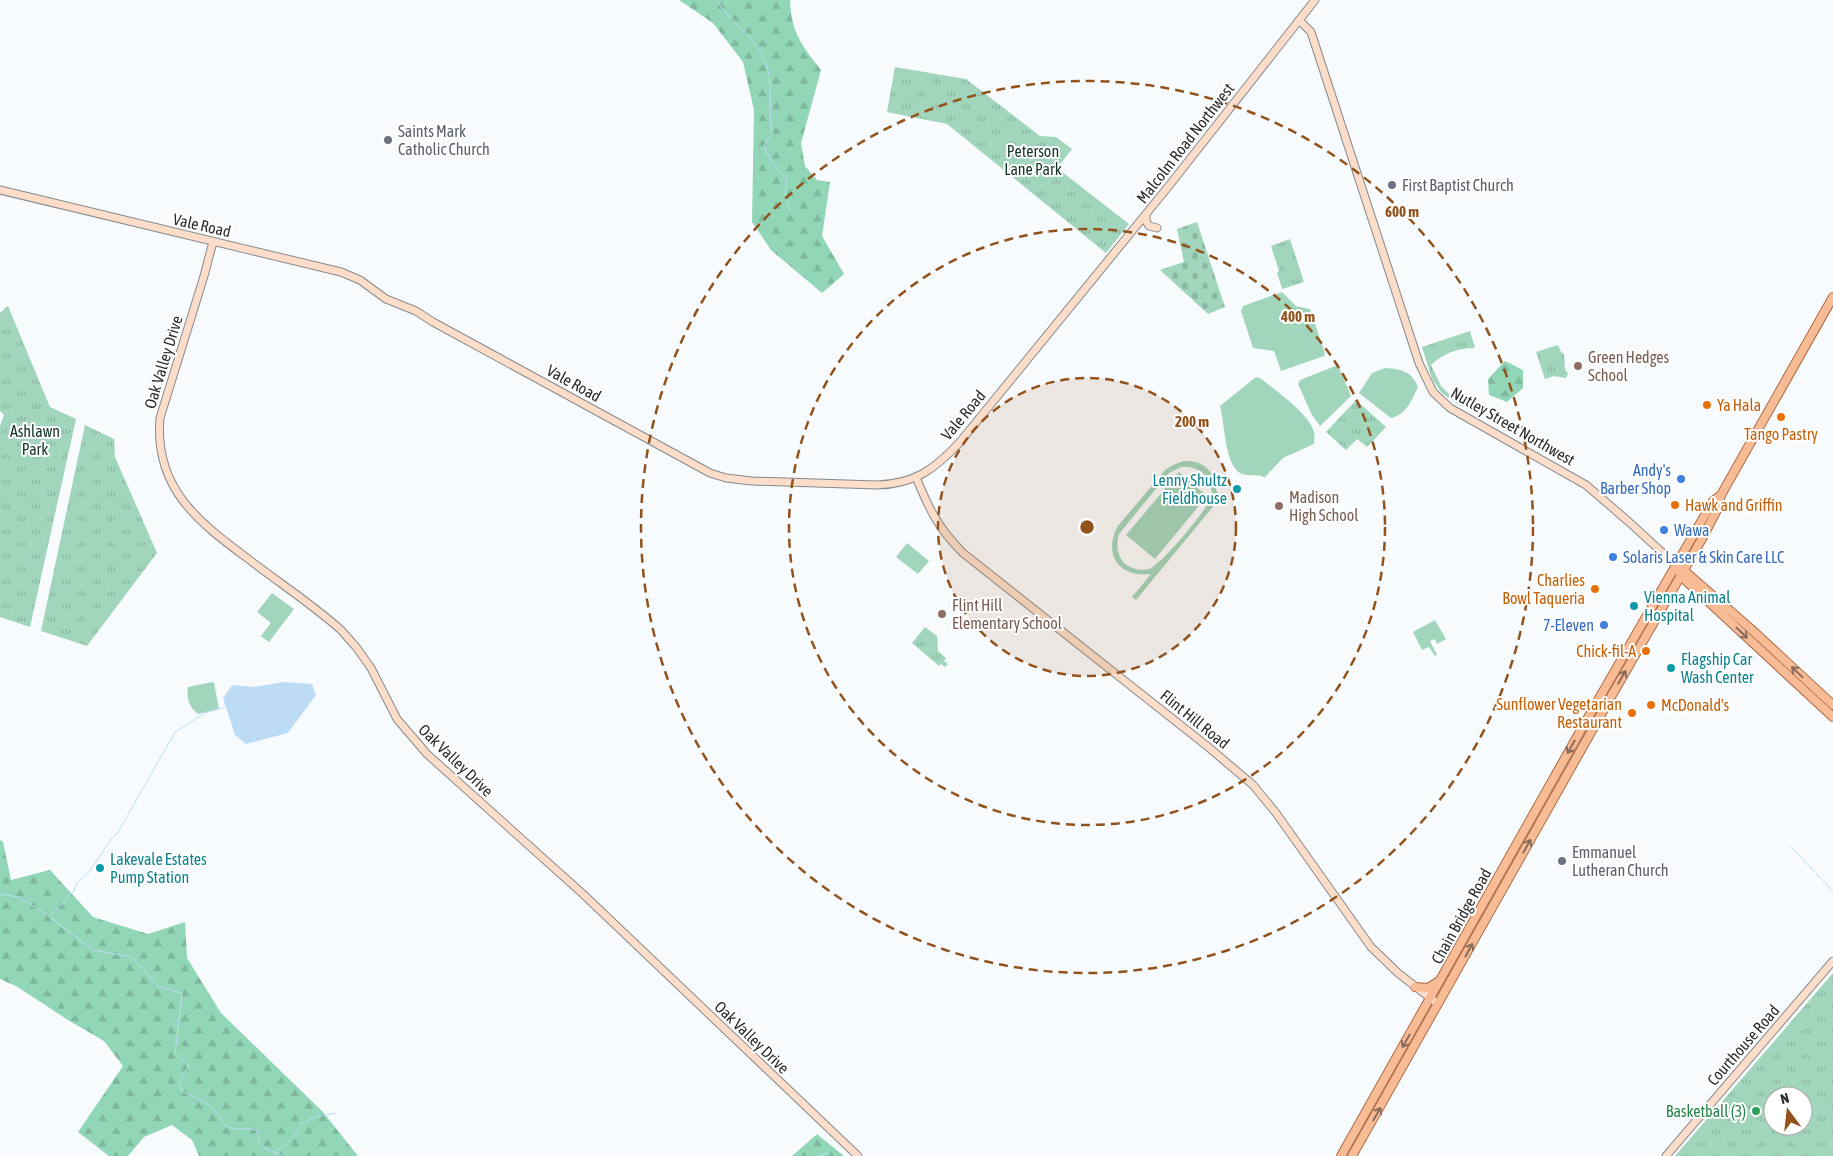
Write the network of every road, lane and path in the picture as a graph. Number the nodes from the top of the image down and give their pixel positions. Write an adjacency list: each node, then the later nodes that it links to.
1 (1315, 0): 2 (street, Malcolm Road Northwest)
2 (1299, 20): 4 (street, Malcolm Road Northwest); 11 (street, Nutley Street Northwest)
3 (0, 190): 6 (street, Vale Road)
4 (1146, 215): 5 (street); 8 (street, Malcolm Road Northwest)
5 (1157, 228)
6 (213, 242): 9 (street, Vale Road); 20 (street, Oak Valley Drive)
7 (1833, 297): 10 (main road)
8 (1075, 302): 9 (street, Vale Road)
9 (916, 477): 17 (street, Flint Hill Road)
10 (1721, 495): 11 (main road, Chain Bridge Road); 12 (main road, Chain Bridge Road)
11 (1676, 566): 12 (main road); 16 (main road, Chain Bridge Road, one-way to 16)
12 (1682, 572): 13 (main road, one-way to 12); 14 (main road, one-way to 14); 19 (main road, Chain Bridge Road, one-way to 12)
13 (1833, 705)
14 (1833, 717)
15 (1833, 961): 23 (street, Courthouse Road)
16 (1441, 980): 17 (main road); 18 (main road, Chain Bridge Road)
17 (1415, 987): 18 (street, Flint Hill Road)
18 (1430, 999): 19 (street, Flint Hill Road); 21 (main road, Chain Bridge Road, one-way to 21)
19 (1438, 1004): 22 (main road, Chain Bridge Road, one-way to 19)
20 (858, 1156)
21 (1341, 1156)
22 (1352, 1156)
23 (1666, 1156)

